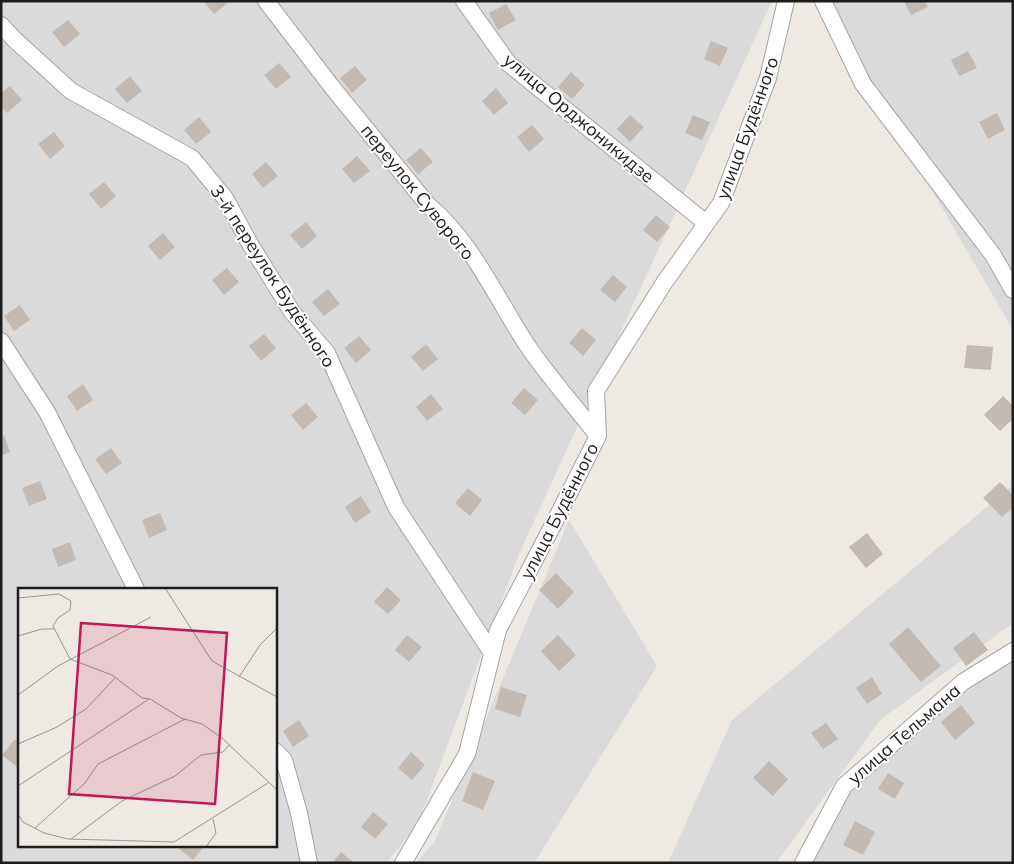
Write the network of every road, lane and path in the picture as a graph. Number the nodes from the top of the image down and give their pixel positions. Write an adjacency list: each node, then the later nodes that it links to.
1 (266, 1): 9 (street, переулок Суворого)
2 (464, 1): 6 (street, улица Орджоникидзе)
3 (786, 1): 6 (street, улица Будённого)
4 (823, 1): 7 (street)
5 (1, 25): 12 (street, 3-й переулок Будённого)
6 (706, 223): 9 (street, улица Будённого)
7 (1013, 290)
8 (1, 341): 10 (street)
9 (598, 436): 12 (street, улица Будённого)
10 (135, 588)
11 (1013, 651): 16 (street, улица Тельмана)
12 (492, 653): 15 (street, улица Будённого)
13 (276, 752): 14 (street)
14 (309, 863)
15 (403, 863)
16 (803, 863)

